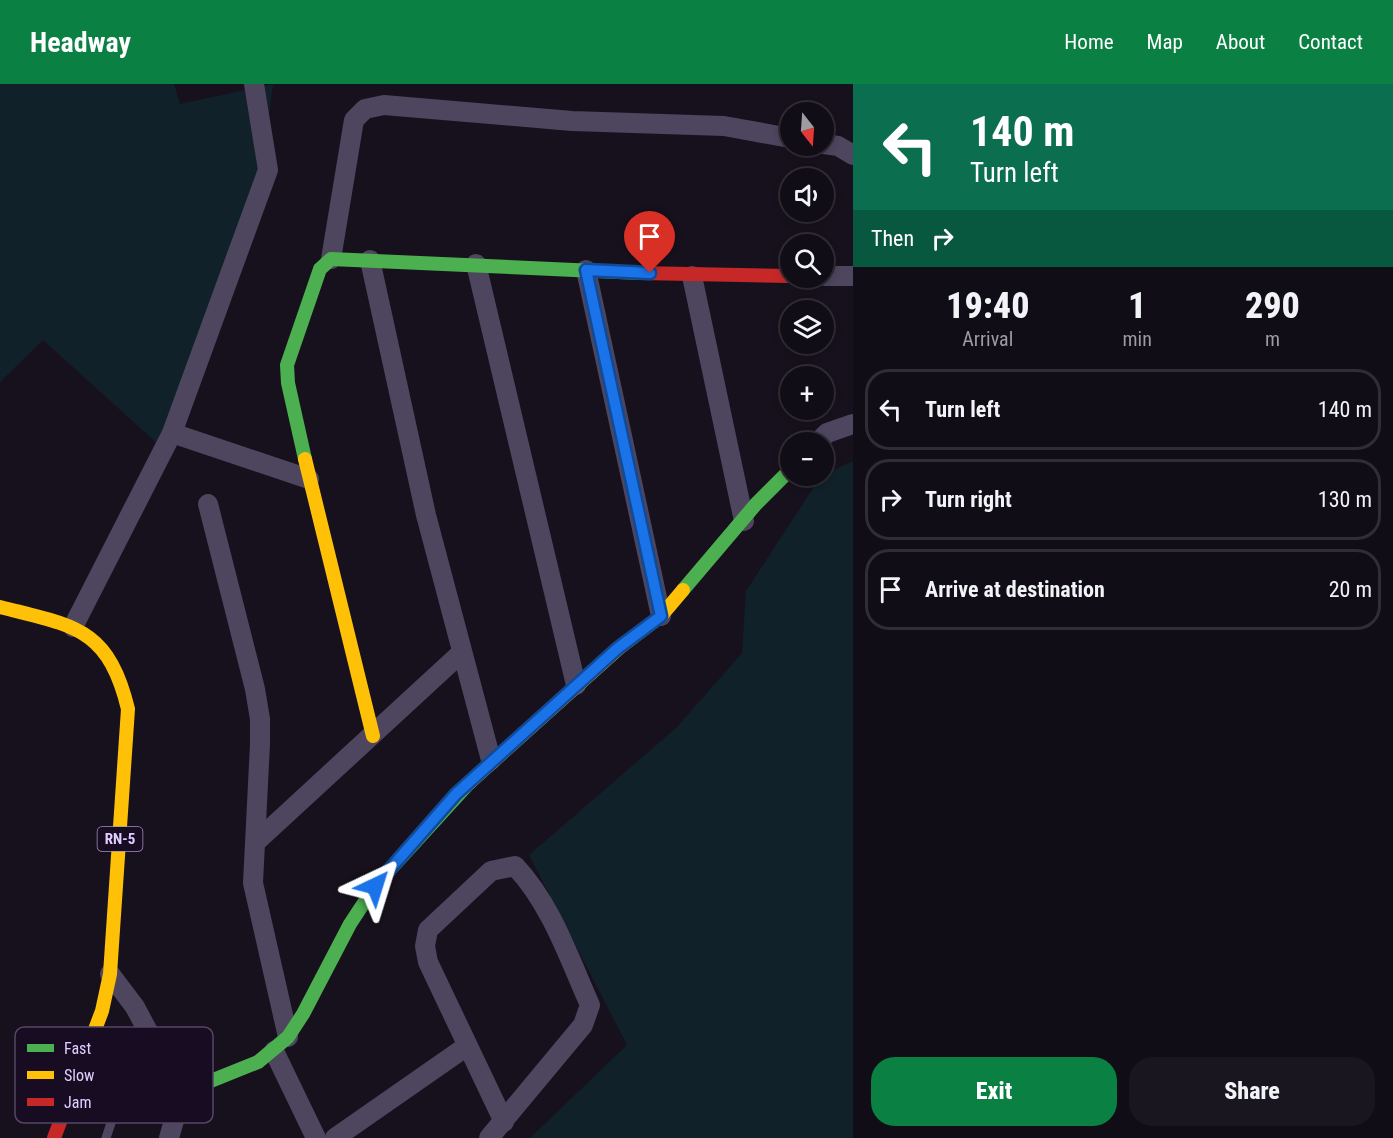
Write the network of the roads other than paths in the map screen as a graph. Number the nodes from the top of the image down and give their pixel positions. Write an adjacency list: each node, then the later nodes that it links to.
1 (254, 84): 15 (street)
2 (780, 136): 5 (street)
3 (834, 145): 4 (street)
4 (853, 155)
5 (331, 259): 6 (street); 16 (street)
6 (370, 260): 7 (street); 23 (street)
7 (476, 264): 8 (street); 24 (street)
8 (586, 270): 9 (street); 21 (street)
9 (692, 276): 10 (street); 19 (street)
10 (780, 276)
11 (834, 276): 12 (street)
12 (853, 276)
13 (853, 424): 14 (street)
14 (830, 432)
15 (172, 434): 16 (street); 22 (street)
16 (309, 479): 25 (street)
17 (780, 480): 19 (street)
18 (208, 504): 27 (street)
19 (744, 521): 21 (street)
20 (0, 607): 22 (street, RN-5)
21 (661, 616): 24 (street)
22 (73, 627): 28 (street, RN-5)
23 (461, 653): 25 (street); 26 (street)
24 (576, 686): 26 (street)
25 (373, 736): 27 (street)
26 (491, 760): 31 (street)
27 (257, 841): 31 (street)
28 (110, 974): 29 (street, RN-5); 30 (street)
29 (96, 1027)
30 (145, 1027)
31 (281, 1044): 33 (street); 41 (street)
32 (467, 1046): 34 (street); 34 (street); 42 (street)
33 (213, 1080)
34 (504, 1122): 43 (street)
35 (60, 1123): 38 (street, RN-5)
36 (111, 1123): 39 (lane)
37 (173, 1123): 40 (street)
38 (54, 1138)
39 (106, 1138)
40 (169, 1138)
41 (316, 1138)
42 (335, 1138)
43 (489, 1138)

